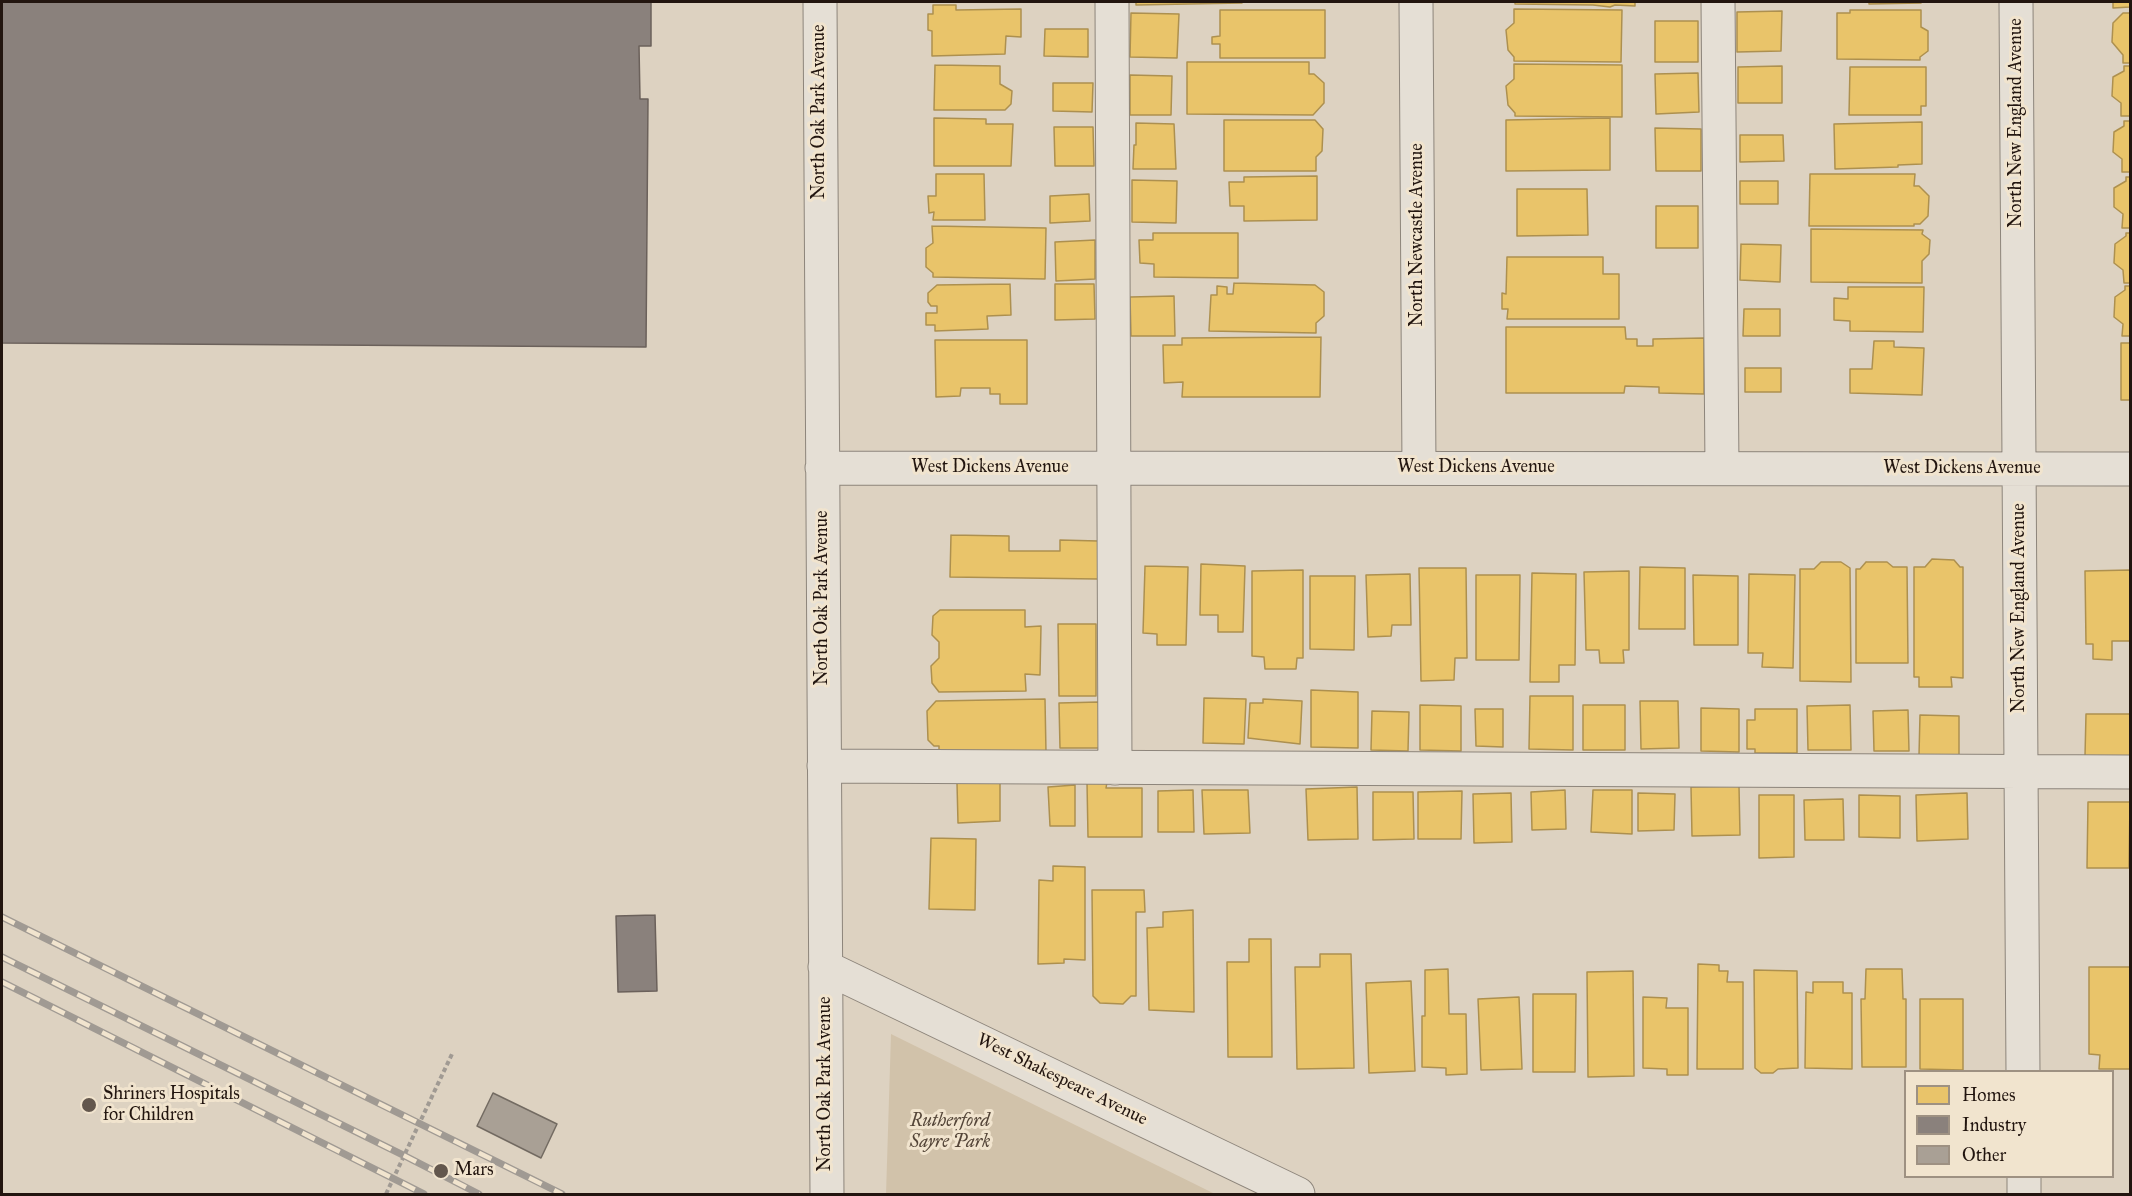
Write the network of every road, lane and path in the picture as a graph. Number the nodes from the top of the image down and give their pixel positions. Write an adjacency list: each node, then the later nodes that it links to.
1 (820, 2): 6 (street, North Oak Park Avenue)
2 (1112, 2): 7 (street)
3 (1416, 2): 8 (street, North Newcastle Avenue)
4 (1718, 2): 9 (street)
5 (2016, 2): 10 (street, North New England Avenue)
6 (822, 468): 7 (street, West Dickens Avenue); 12 (street, North Oak Park Avenue)
7 (1114, 468): 8 (street, West Dickens Avenue); 13 (street)
8 (1419, 468): 9 (street, West Dickens Avenue)
9 (1722, 468): 10 (street, West Dickens Avenue)
10 (2019, 469): 11 (street, West Dickens Avenue); 14 (street, North New England Avenue)
11 (2130, 469)
12 (824, 766): 13 (street); 16 (street, North Oak Park Avenue)
13 (1115, 768): 14 (street)
14 (2021, 772): 15 (street); 18 (street, North New England Avenue)
15 (2130, 772)
16 (825, 966): 21 (street, North Oak Park Avenue); 22 (street, West Shakespeare Avenue)
17 (452, 1054): 20 (path)
18 (2023, 1070)
19 (2024, 1178): 23 (street)
20 (386, 1194)
21 (827, 1194)
22 (1298, 1194)
23 (2024, 1194)

